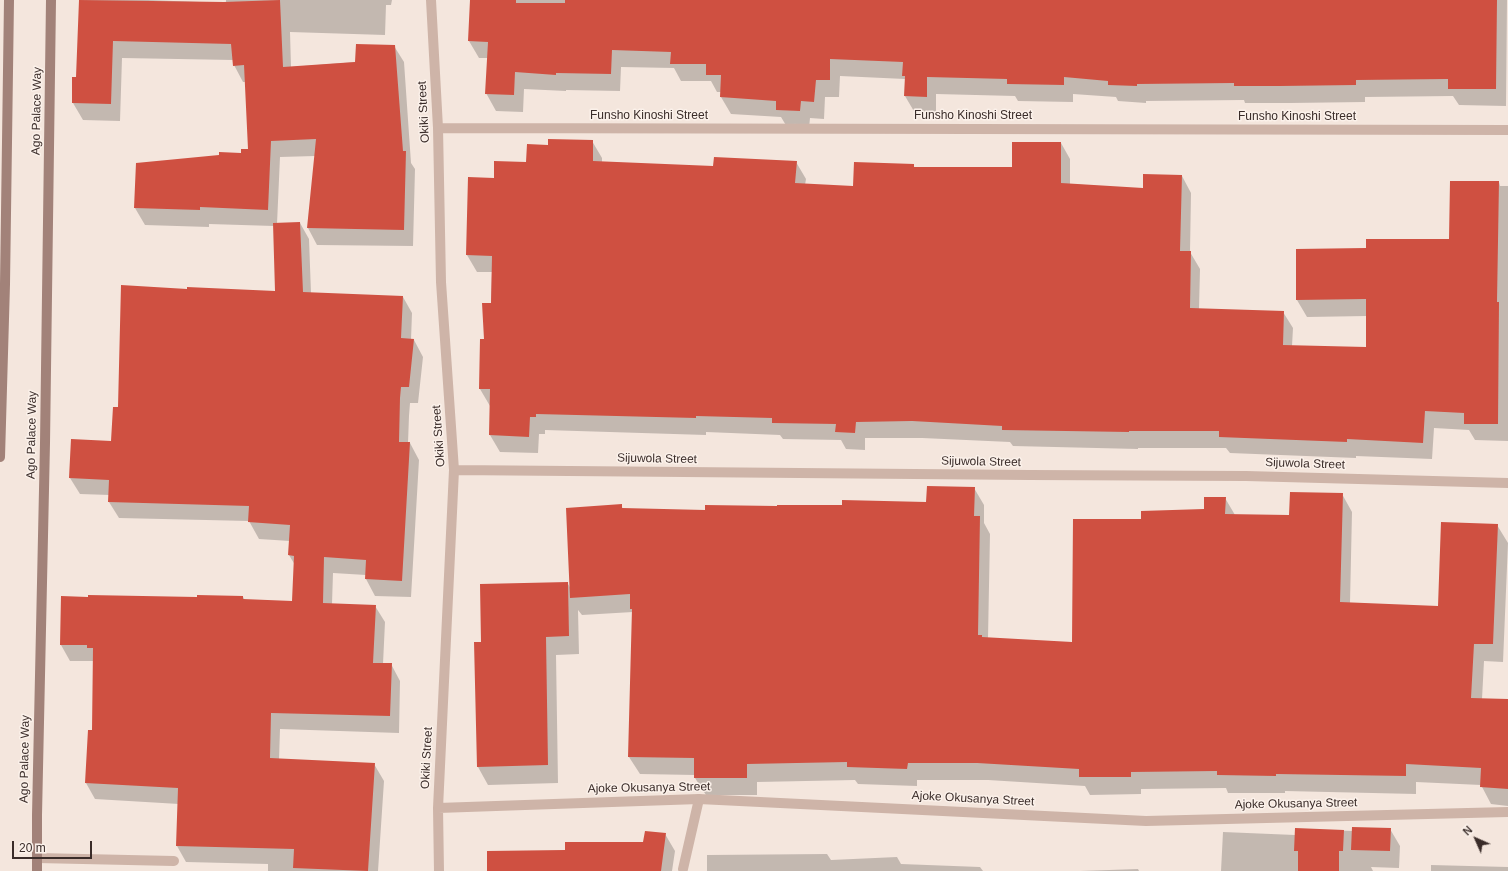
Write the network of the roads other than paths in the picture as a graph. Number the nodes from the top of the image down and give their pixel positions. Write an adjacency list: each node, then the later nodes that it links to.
1 (9, 0): 6 (main road)
2 (51, 0): 12 (main road, Ago Palace Way)
3 (431, 0): 4 (street, Okiki Street)
4 (438, 128): 5 (street, Funsho Kinoshi Street); 7 (street, Okiki Street)
5 (1508, 130)
6 (0, 457)
7 (454, 470): 8 (street, Sijuwola Street); 10 (street, Okiki Street)
8 (1508, 483)
9 (699, 798): 10 (street, Ajoke Okusanya Street); 11 (street, Ajoke Okusanya Street); 14 (street)
10 (438, 808): 16 (street, Okiki Street)
11 (1508, 812)
12 (37, 858): 13 (street); 15 (main road, Ago Palace Way)
13 (174, 861)
14 (684, 869)
15 (37, 871)
16 (439, 871)

